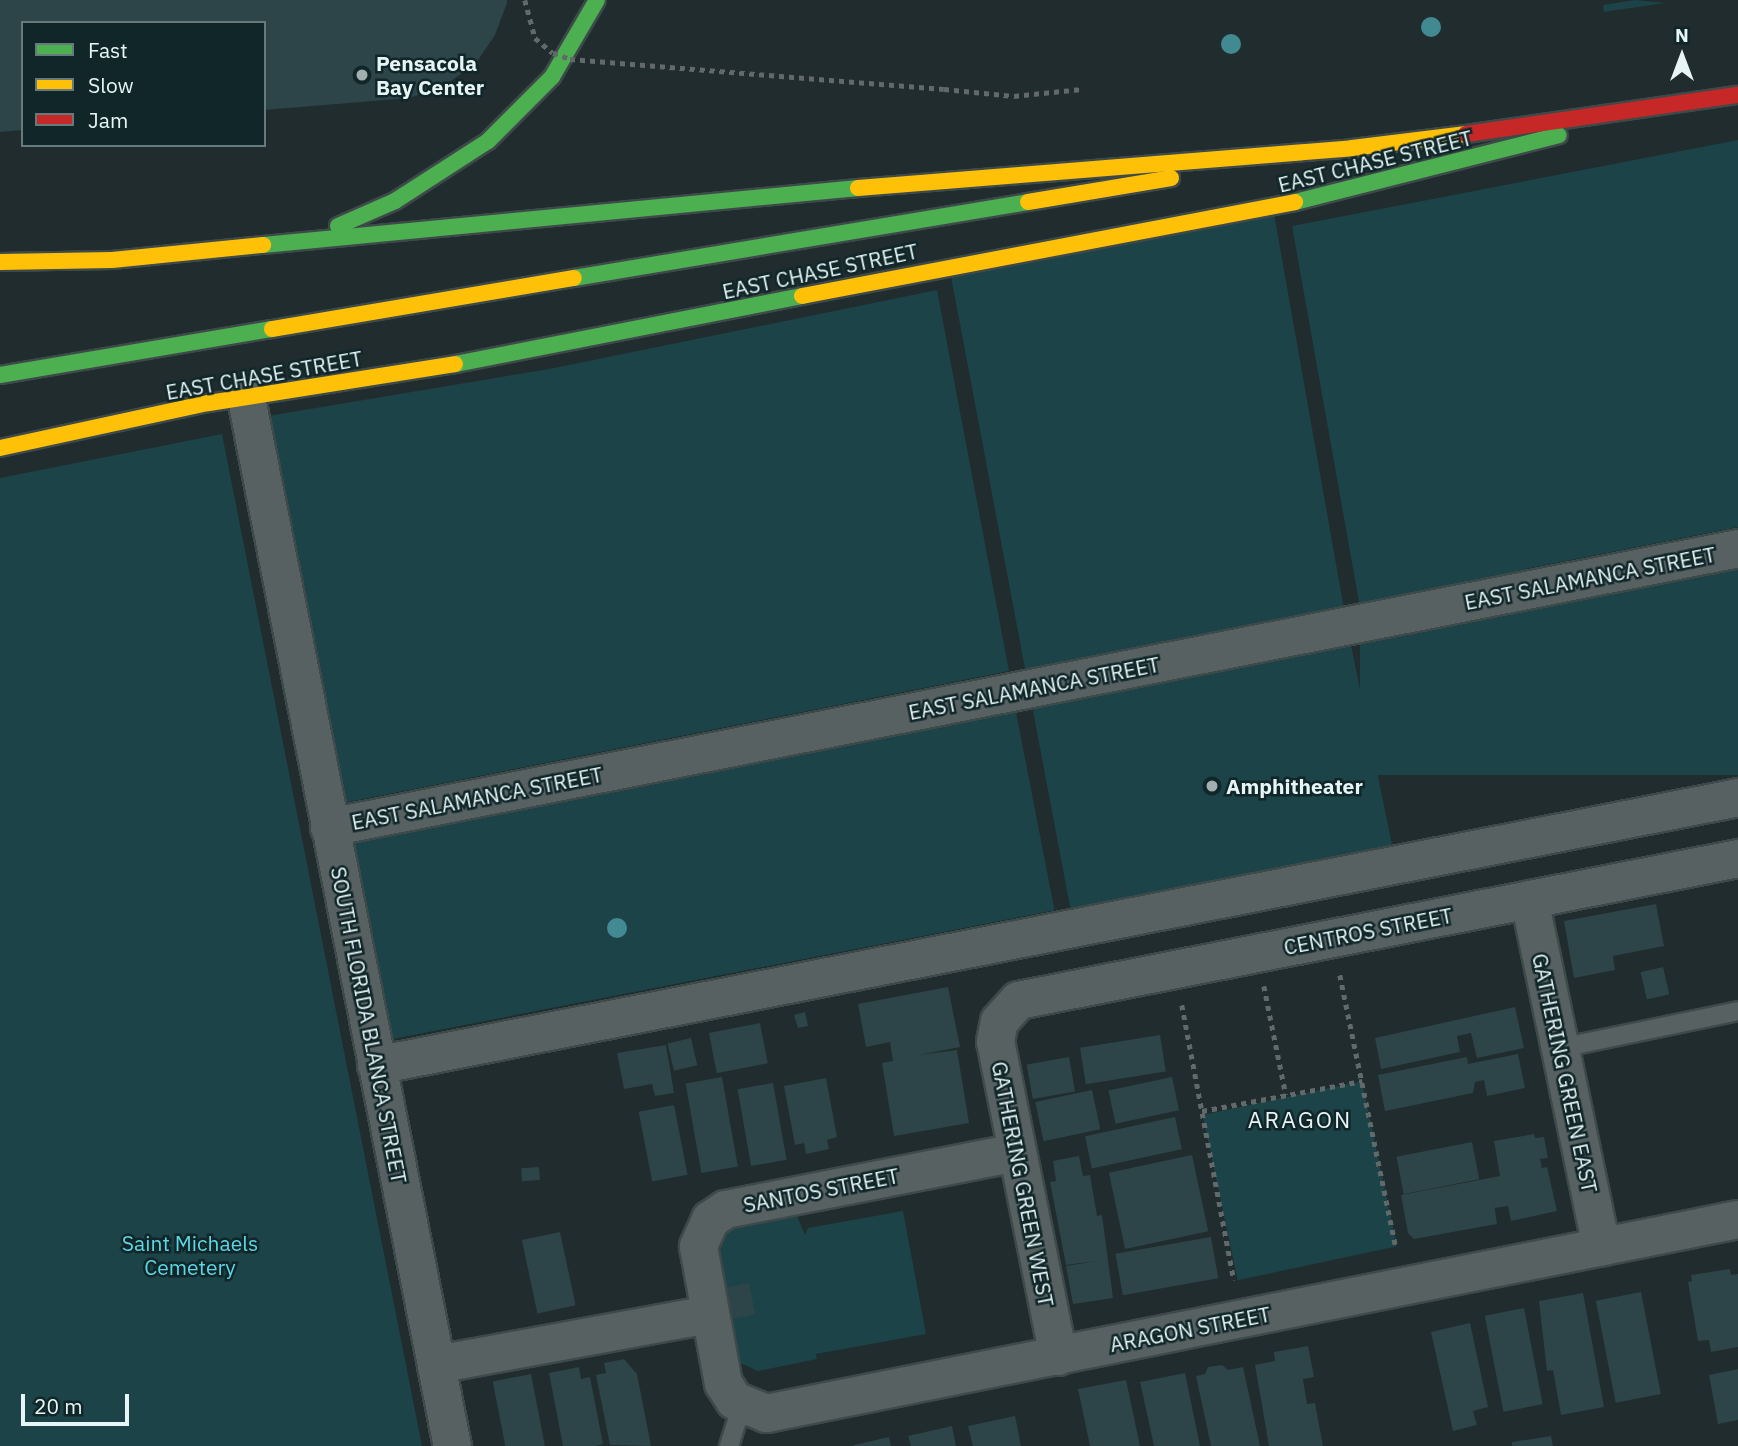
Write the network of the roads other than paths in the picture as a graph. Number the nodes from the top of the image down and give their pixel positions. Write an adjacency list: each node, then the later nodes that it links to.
1 (597, 0): 5 (main road)
2 (1738, 95): 3 (main road, EAST CHASE STREET)
3 (1643, 111): 4 (main road, EAST CHASE STREET); 8 (main road, EAST CHASE STREET)
4 (1352, 148): 5 (main road); 7 (main road, EAST CHASE STREET)
5 (310, 239): 6 (main road)
6 (0, 262)
7 (0, 376)
8 (246, 398): 9 (main road, EAST CHASE STREET); 12 (street, SOUTH FLORIDA BLANCA STREET)
9 (0, 447)
10 (1738, 548): 12 (street, EAST SALAMANCA STREET)
11 (1738, 797): 18 (street)
12 (329, 827): 18 (street, SOUTH FLORIDA BLANCA STREET)
13 (1738, 858): 14 (street, CENTROS STREET)
14 (1528, 899): 16 (street, CENTROS STREET); 17 (street, GATHERING GREEN EAST)
15 (1738, 1010): 17 (lane)
16 (1003, 1014): 19 (street, GATHERING GREEN WEST)
17 (1560, 1048): 21 (street, GATHERING GREEN EAST)
18 (376, 1065): 24 (street, SOUTH FLORIDA BLANCA STREET)
19 (1016, 1152): 22 (street, SANTOS STREET); 23 (street, GATHERING GREEN WEST)
20 (1738, 1219): 21 (street, ARAGON STREET)
21 (1601, 1247): 23 (street, ARAGON STREET)
22 (708, 1314): 24 (street); 25 (street)
23 (1058, 1356): 25 (street, ARAGON STREET)
24 (436, 1364): 26 (street, SOUTH FLORIDA BLANCA STREET)
25 (742, 1405): 27 (lane)
26 (452, 1446)
27 (729, 1446)

